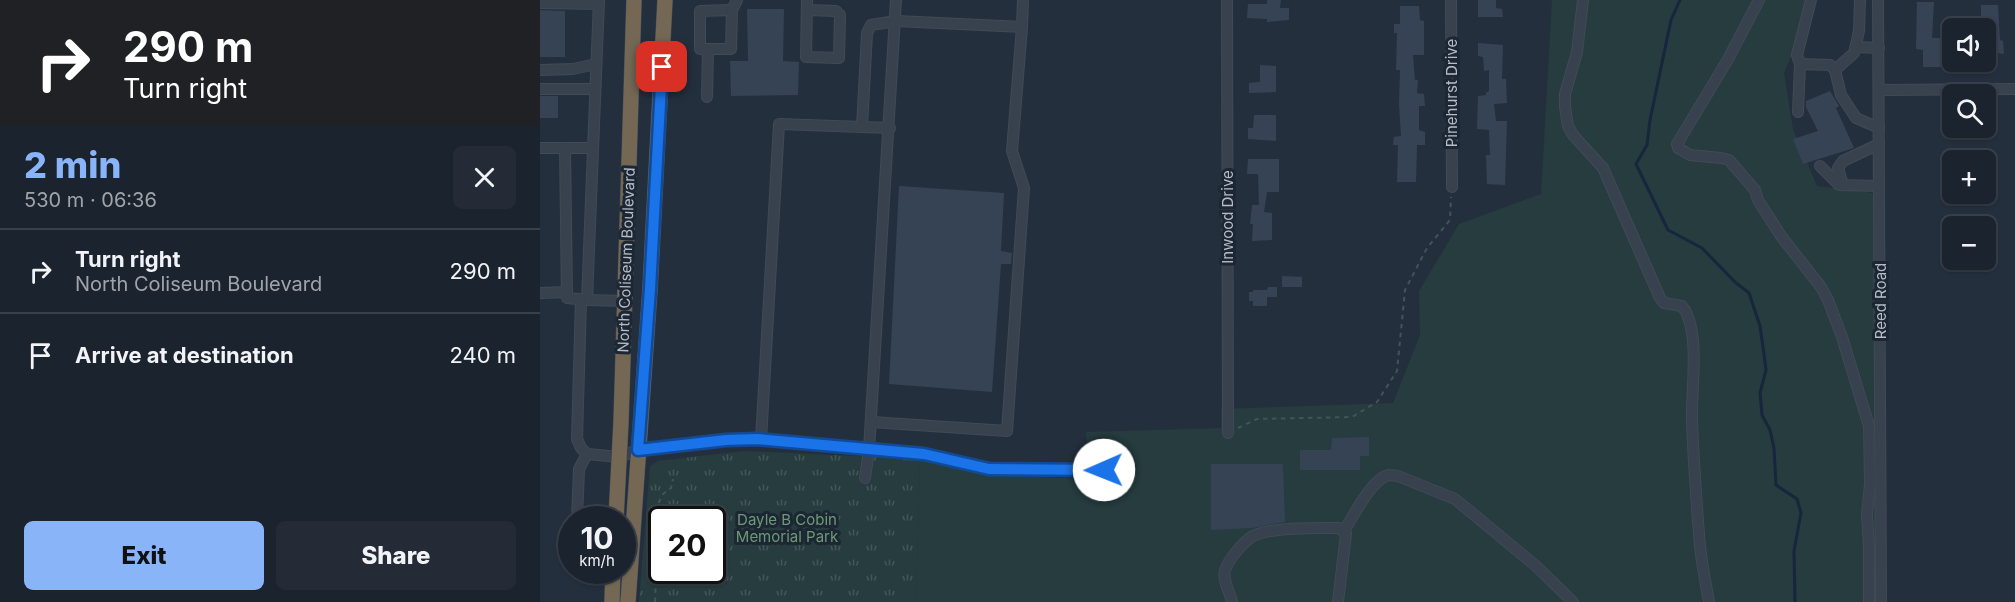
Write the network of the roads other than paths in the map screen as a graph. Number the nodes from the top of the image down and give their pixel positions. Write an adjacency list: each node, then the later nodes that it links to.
1 (634, 0): 45 (highway, North Coliseum Boulevard)
2 (665, 0): 49 (highway, North Coliseum Boulevard)
3 (896, 0): 16 (street)
4 (1023, 0): 17 (street)
5 (1227, 0): 47 (street, Inwood Drive)
6 (1451, 0): 41 (street, Pinehurst Drive)
7 (1583, 0): 64 (street)
8 (1759, 0): 65 (street)
9 (1811, 0): 22 (street)
10 (1860, 0): 18 (street)
11 (1878, 0): 19 (street, Reed Road)
12 (599, 2): 13 (street); 21 (street)
13 (540, 3)
14 (734, 5): 20 (street); 20 (street)
15 (807, 5): 15 (street)
16 (897, 21): 17 (street); 31 (street); 32 (street)
17 (1022, 27): 46 (street)
18 (1856, 47): 19 (street); 24 (street)
19 (1879, 48): 28 (street, Reed Road)
20 (708, 49): 29 (street)
21 (596, 64): 23 (street); 26 (street)
22 (1800, 64): 24 (street); 30 (street)
23 (540, 70)
24 (1835, 70): 33 (street)
25 (540, 89): 26 (street)
26 (595, 89): 37 (street)
27 (2015, 89): 28 (street)
28 (1879, 90): 33 (street, Reed Road)
29 (707, 97)
30 (1798, 112)
31 (862, 127): 32 (street); 48 (street)
32 (890, 128): 46 (street)
33 (1879, 128): 34 (street, Reed Road)
34 (1879, 144): 39 (street); 40 (street, Reed Road)
35 (540, 148): 36 (street)
36 (565, 148): 37 (street); 42 (street)
37 (592, 148): 44 (street)
38 (1820, 166): 39 (street)
39 (1843, 185): 40 (street)
40 (1879, 186): 66 (street, Reed Road)
41 (1452, 187)
42 (567, 292): 43 (street); 44 (street)
43 (540, 293)
44 (584, 300): 45 (street); 51 (street)
45 (625, 301): 52 (highway, North Coliseum Boulevard)
46 (870, 422): 50 (street)
47 (1228, 433)
48 (761, 440): 49 (street); 50 (street)
49 (638, 450): 52 (street); 60 (highway, North Coliseum Boulevard)
50 (869, 450): 53 (street); 54 (street)
51 (587, 454): 52 (street); 55 (street)
52 (619, 457): 56 (highway, North Coliseum Boulevard)
53 (1104, 470)
54 (865, 478)
55 (578, 506)
56 (617, 506)
57 (1344, 531): 61 (street); 62 (street); 63 (street)
58 (613, 584): 59 (highway)
59 (612, 602)
60 (628, 602)
61 (1232, 602)
62 (1338, 602)
63 (1573, 602)
64 (1708, 602)
65 (1869, 602)
66 (1881, 602)

